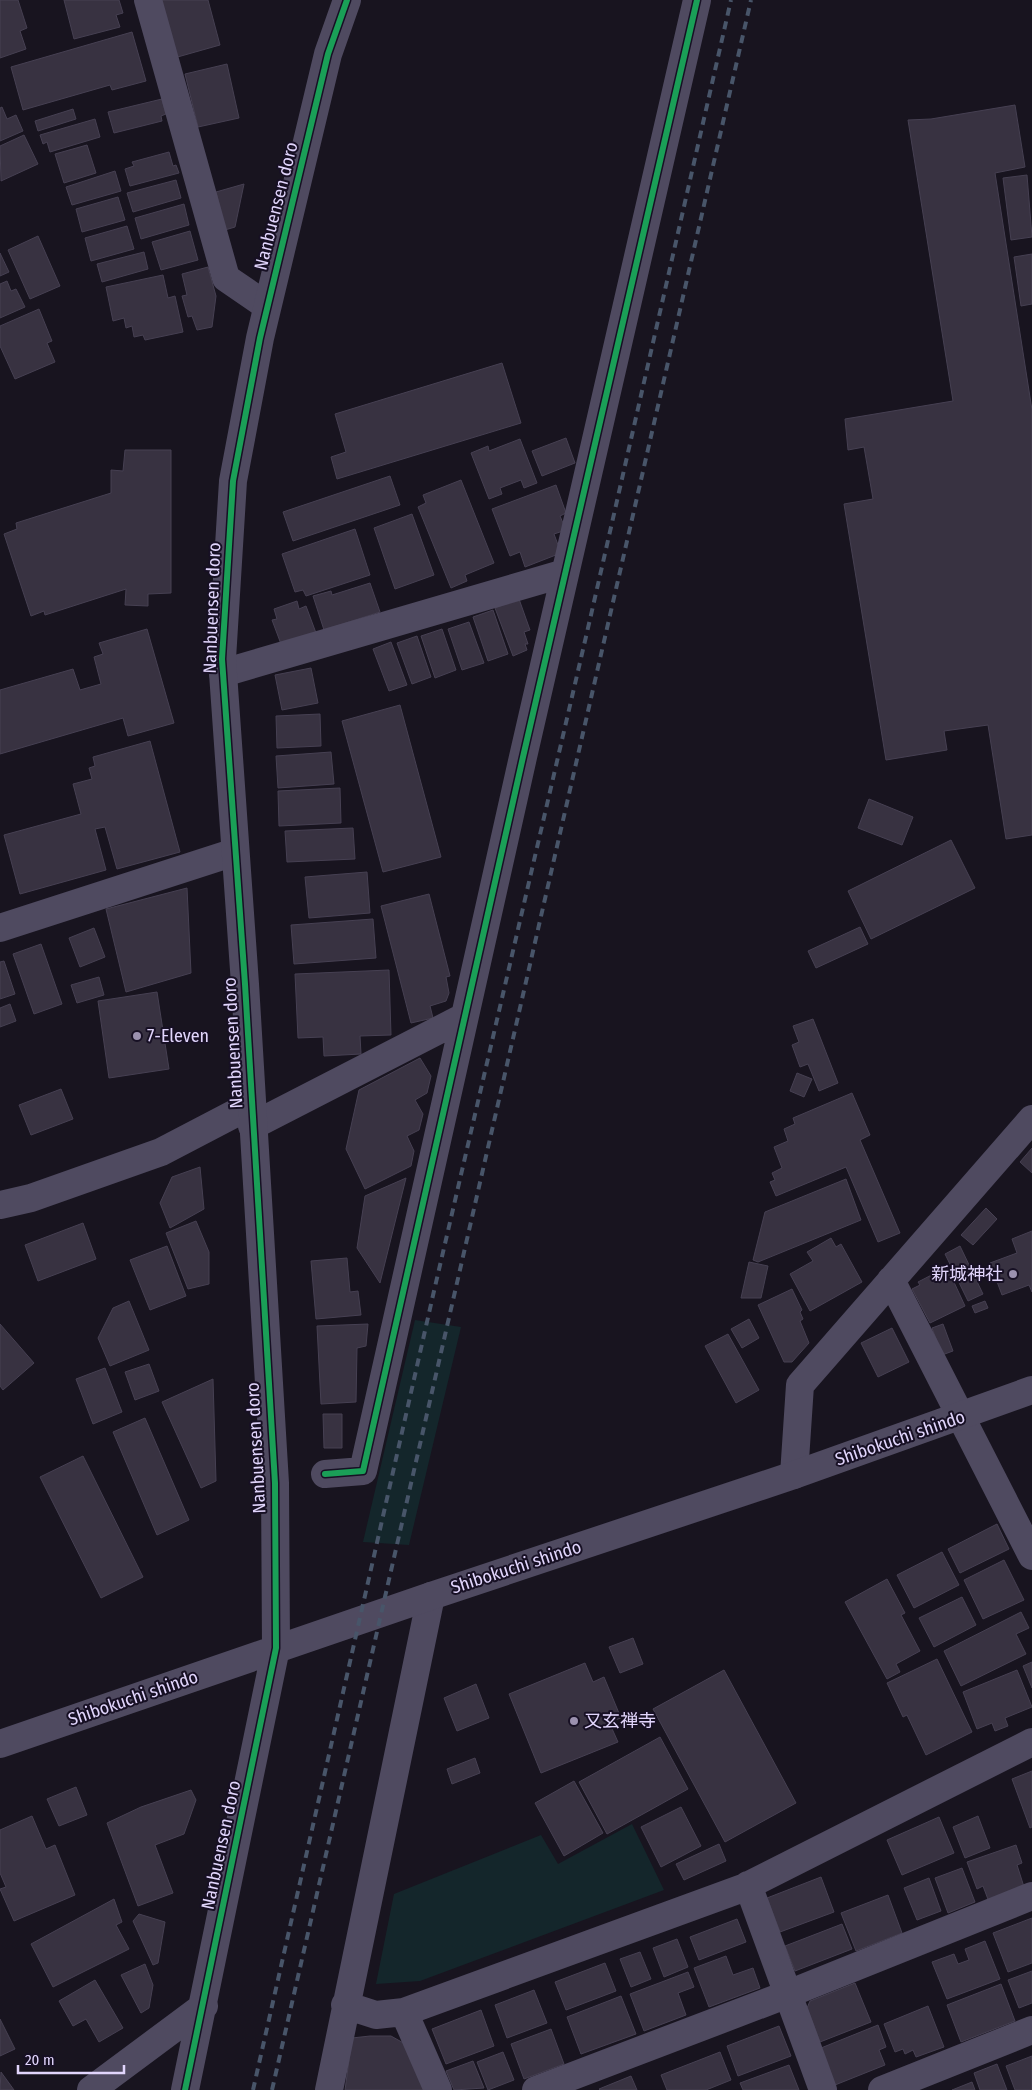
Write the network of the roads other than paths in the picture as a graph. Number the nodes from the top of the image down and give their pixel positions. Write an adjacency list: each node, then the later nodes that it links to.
1 (148, 0): 4 (street)
2 (347, 0): 4 (street, Nanbuensen doro)
3 (697, 0): 5 (street)
4 (267, 306): 6 (street, Nanbuensen doro)
5 (565, 573): 6 (street); 9 (street)
6 (223, 673): 7 (street, Nanbuensen doro)
7 (234, 852): 8 (street); 10 (street, Nanbuensen doro)
8 (0, 928)
9 (464, 1017): 10 (street); 16 (street)
10 (251, 1115): 12 (street); 20 (street, Nanbuensen doro)
11 (1032, 1119): 13 (street)
12 (0, 1205)
13 (891, 1280): 15 (street); 17 (street)
14 (1032, 1390): 15 (street, Shibokuchi shindo)
15 (960, 1417): 17 (street, Shibokuchi shindo); 18 (street)
16 (325, 1474)
17 (794, 1475): 19 (street, Shibokuchi shindo)
18 (1032, 1556)
19 (431, 1596): 20 (street, Shibokuchi shindo); 26 (street)
20 (276, 1648): 22 (street, Shibokuchi shindo); 27 (street, Nanbuensen doro)
21 (1032, 1742): 23 (street)
22 (0, 1744)
23 (748, 1885): 25 (street); 28 (street)
24 (1032, 1896): 25 (street)
25 (788, 1994): 34 (street); 35 (street)
26 (345, 2005): 28 (street); 32 (street)
27 (204, 2006): 30 (street); 31 (street, Nanbuensen doro)
28 (404, 2012): 33 (street)
29 (1032, 2030): 36 (street)
30 (91, 2090)
31 (185, 2090)
32 (329, 2090)
33 (438, 2090)
34 (536, 2090)
35 (823, 2090)
36 (882, 2090)

